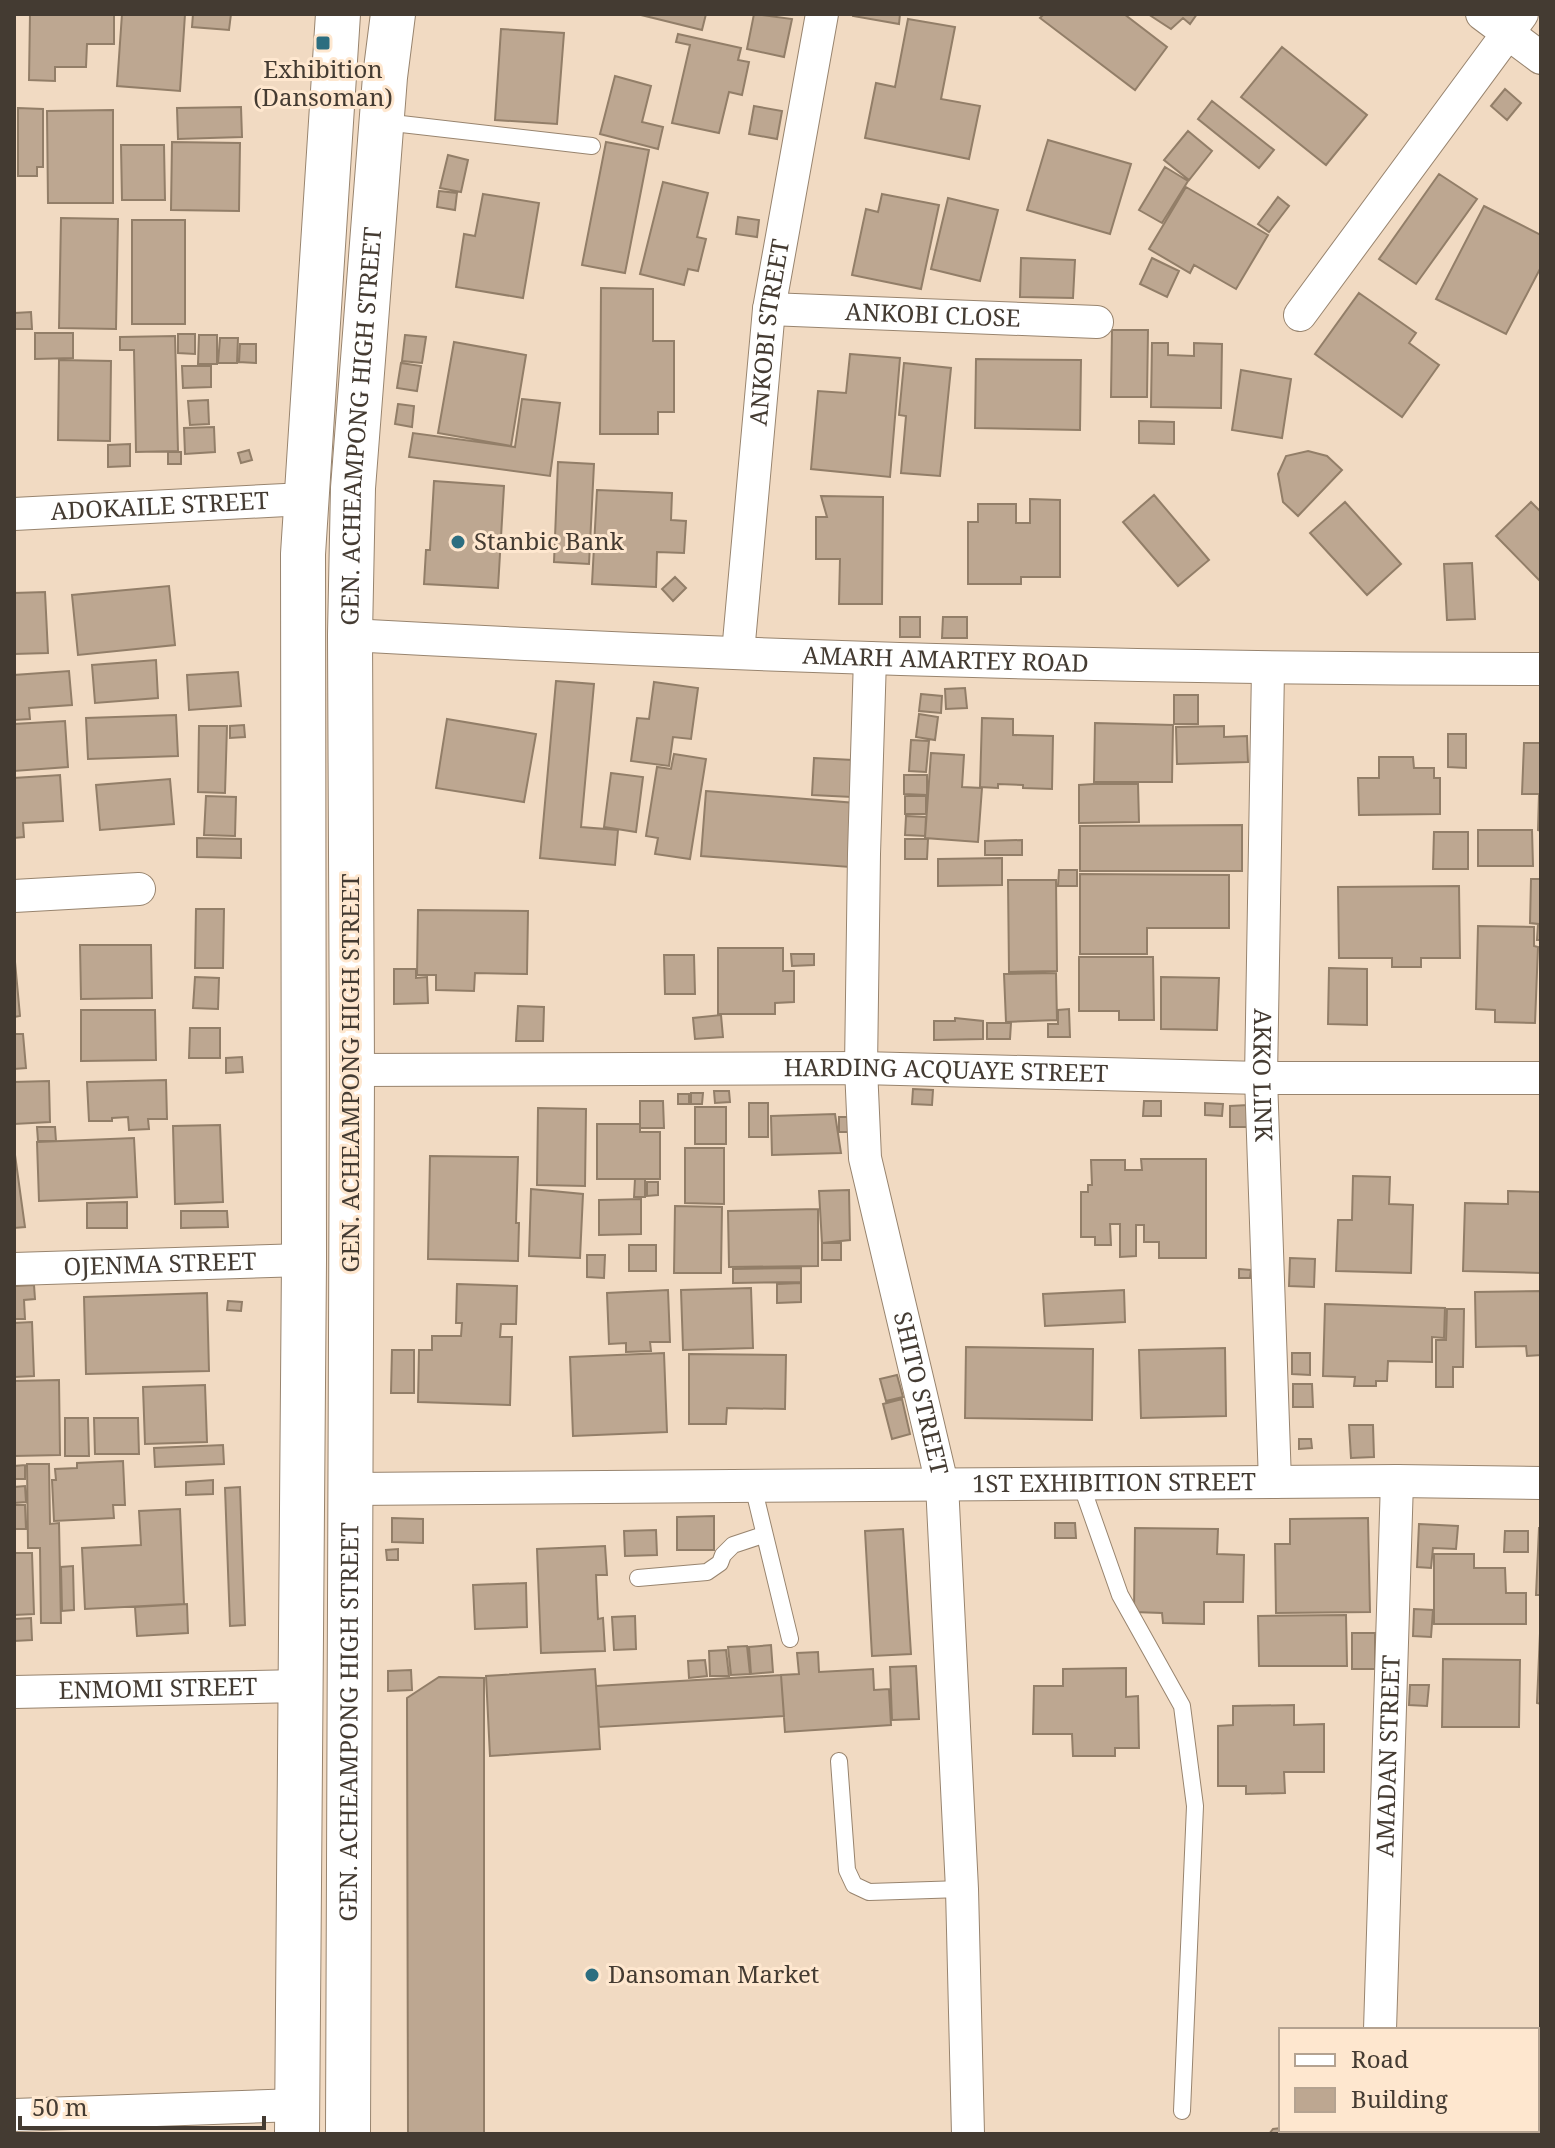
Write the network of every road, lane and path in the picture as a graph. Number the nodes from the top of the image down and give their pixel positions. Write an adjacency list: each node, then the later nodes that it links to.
1 (338, 14): 12 (main road, GEN. ACHEAMPONG HIGH STREET)
2 (393, 14): 7 (main road, GEN. ACHEAMPONG HIGH STREET)
3 (822, 14): 9 (street, ANKOBI STREET)
4 (1482, 14): 5 (street)
5 (1515, 24): 6 (street); 10 (street)
6 (1541, 58)
7 (382, 121): 8 (lane); 14 (main road, GEN. ACHEAMPONG HIGH STREET)
8 (592, 146)
9 (769, 309): 11 (street, ANKOBI CLOSE); 15 (street, ANKOBI STREET)
10 (1300, 315)
11 (1097, 322)
12 (305, 499): 13 (street, ADOKAILE STREET); 25 (main road, GEN. ACHEAMPONG HIGH STREET)
13 (14, 514)
14 (350, 635): 15 (street, AMARH AMARTEY ROAD); 22 (main road, GEN. ACHEAMPONG HIGH STREET)
15 (738, 653): 16 (street, AMARH AMARTEY ROAD)
16 (870, 658): 17 (street, AMARH AMARTEY ROAD); 21 (street, SHITO STREET)
17 (1268, 669): 18 (street, AMARH AMARTEY ROAD); 23 (street, AKKO LINK)
18 (1541, 669)
19 (139, 889): 20 (street)
20 (14, 896)
21 (861, 1068): 22 (street, HARDING ACQUAYE STREET); 23 (street, HARDING ACQUAYE STREET); 30 (street, SHITO STREET)
22 (352, 1070): 33 (main road, GEN. ACHEAMPONG HIGH STREET)
23 (1261, 1078): 24 (street, HARDING ACQUAYE STREET); 28 (street, AKKO LINK)
24 (1541, 1078)
25 (304, 1260): 26 (street, OJENMA STREET); 37 (main road, GEN. ACHEAMPONG HIGH STREET)
26 (14, 1269)
27 (1397, 1481): 28 (street, 1ST EXHIBITION STREET); 29 (street, 1ST EXHIBITION STREET); 41 (street, AMADAN STREET)
28 (1275, 1482): 31 (street, 1ST EXHIBITION STREET)
29 (1541, 1483)
30 (942, 1484): 31 (street, 1ST EXHIBITION STREET); 32 (street, 1ST EXHIBITION STREET); 40 (street, SHITO STREET)
31 (1081, 1484): 42 (lane)
32 (753, 1486): 33 (street, 1ST EXHIBITION STREET); 34 (lane)
33 (350, 1489): 45 (main road, GEN. ACHEAMPONG HIGH STREET)
34 (763, 1535): 35 (lane); 36 (lane)
35 (638, 1578)
36 (790, 1639)
37 (300, 1686): 38 (street, ENMOMI STREET); 44 (main road, GEN. ACHEAMPONG HIGH STREET)
38 (14, 1692)
39 (839, 1761): 40 (lane)
40 (962, 1889): 46 (street, SHITO STREET)
41 (1380, 2028)
42 (1182, 2111)
43 (14, 2115): 44 (street)
44 (297, 2120)
45 (348, 2134)
46 (968, 2134)

